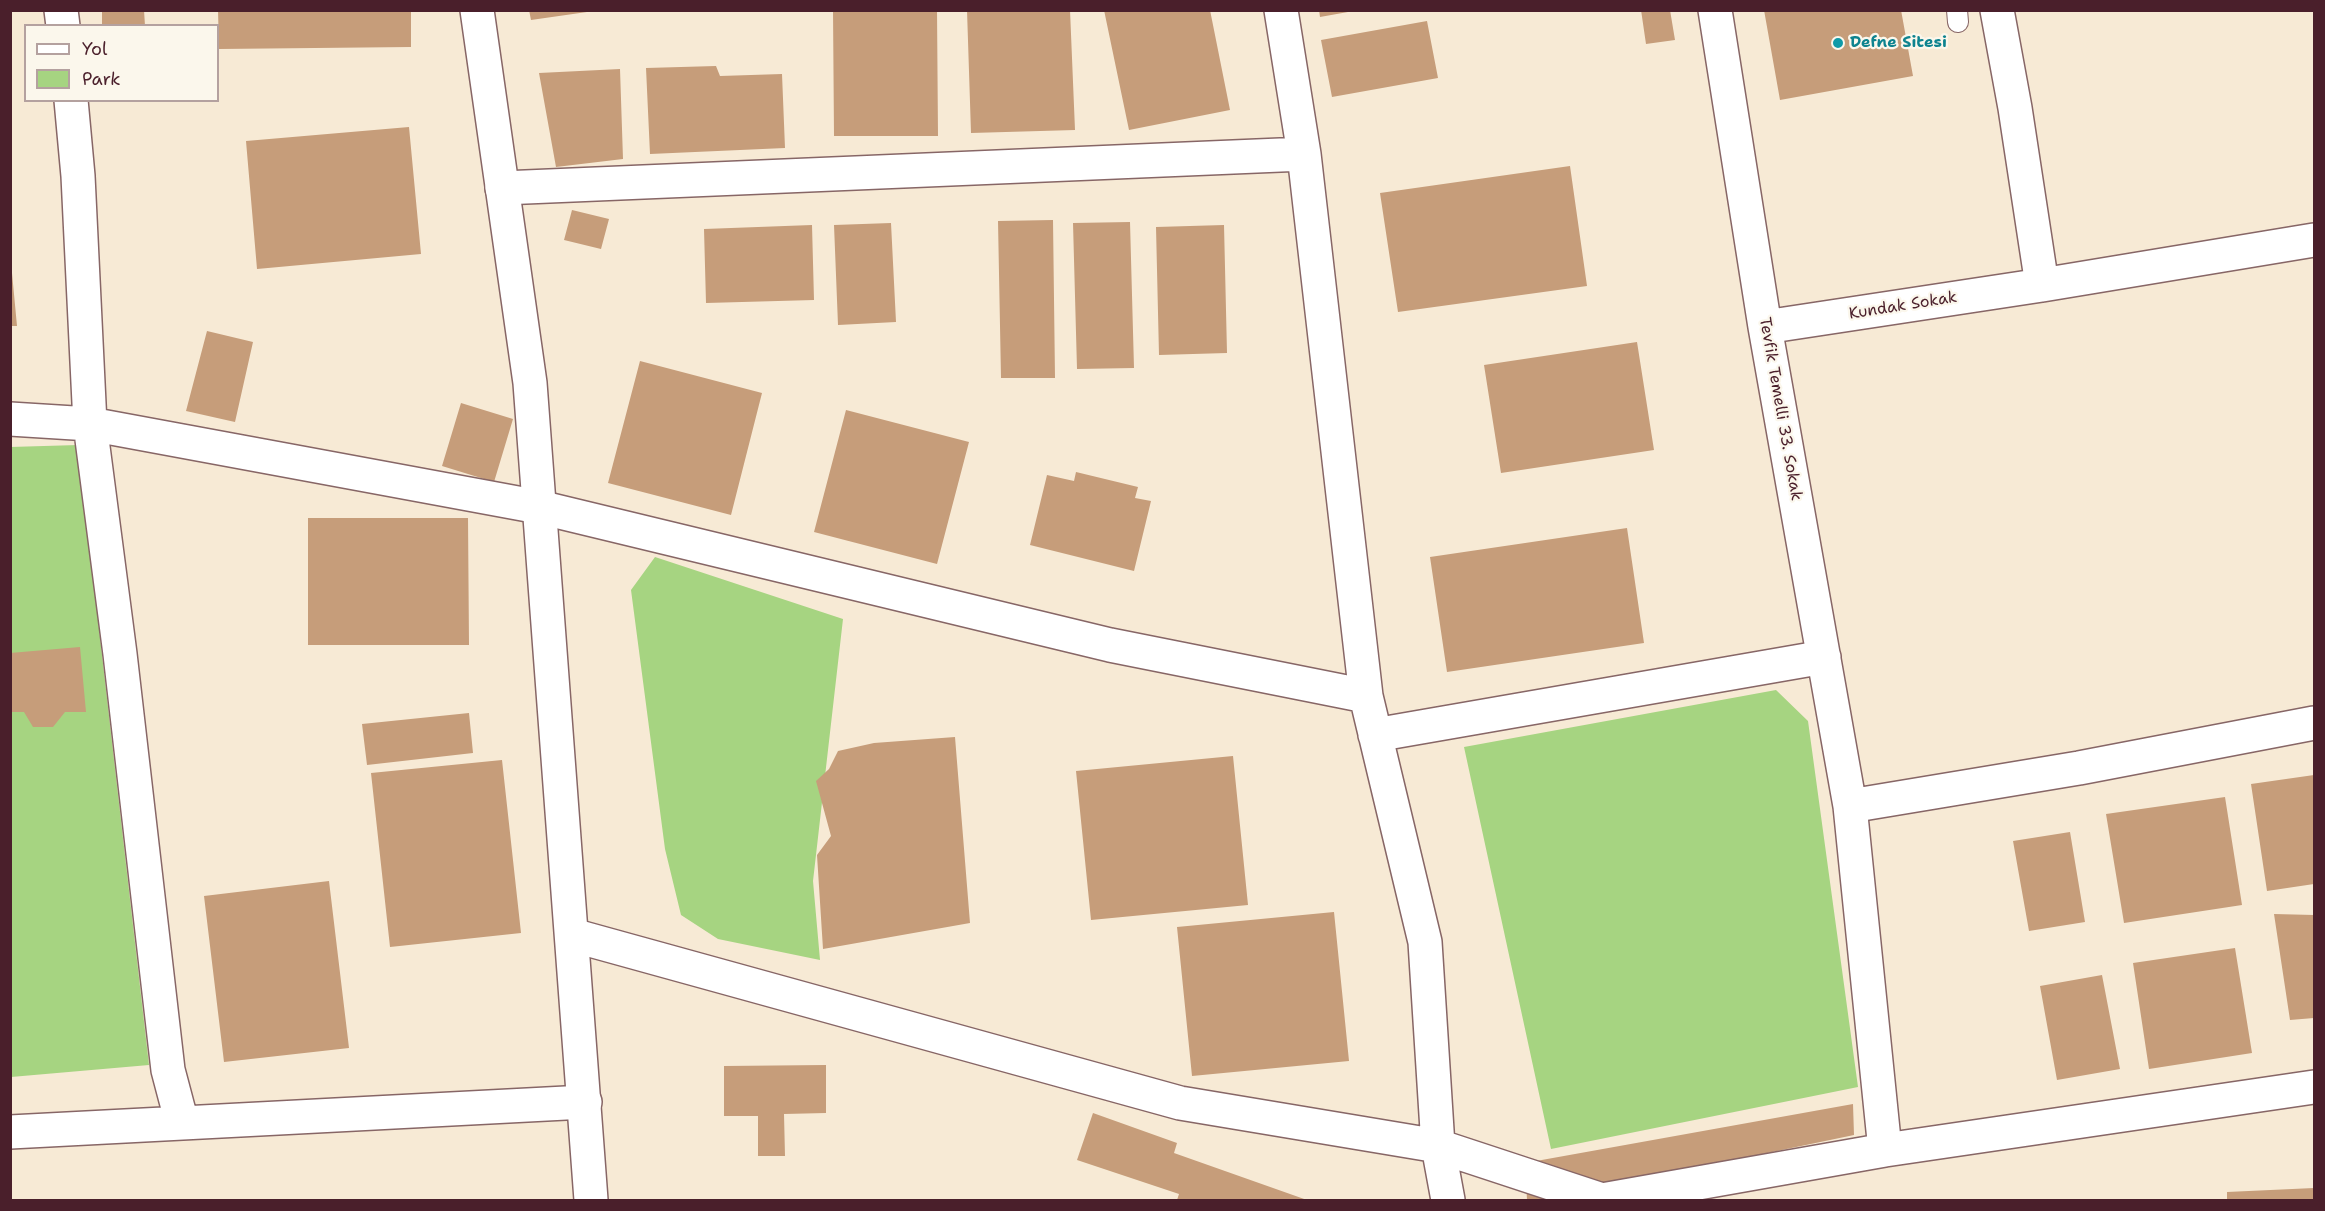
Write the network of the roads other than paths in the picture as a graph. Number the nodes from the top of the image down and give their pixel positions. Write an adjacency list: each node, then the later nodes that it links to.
1 (477, 10): 7 (street)
2 (1281, 10): 6 (street)
3 (1715, 10): 10 (street, Tevfik Temelli 33. Sokak)
4 (1997, 10): 9 (street)
5 (70, 102): 12 (street)
6 (1304, 154): 7 (street); 15 (street)
7 (502, 188): 13 (street)
8 (2314, 240): 9 (street, Kundak Sokak)
9 (2042, 285): 10 (street, Kundak Sokak)
10 (1765, 327): 14 (street, Tevfik Temelli 33. Sokak)
11 (10, 419): 12 (street)
12 (90, 424): 13 (street); 22 (street)
13 (539, 507): 15 (street); 19 (street)
14 (1824, 657): 17 (street); 18 (street, Tevfik Temelli 33. Sokak)
15 (1366, 696): 17 (street)
16 (2314, 723): 18 (street)
17 (1375, 735): 24 (street)
18 (1850, 806): 25 (street, Tevfik Temelli 33. Sokak)
19 (572, 935): 21 (street); 24 (street)
20 (2314, 1087): 25 (street)
21 (585, 1102): 22 (street); 26 (street)
22 (182, 1123): 23 (street)
23 (10, 1132)
24 (1438, 1146): 25 (street); 27 (street); 28 (street)
25 (1885, 1150)
26 (591, 1200)
27 (1448, 1200)
28 (1456, 1200)

